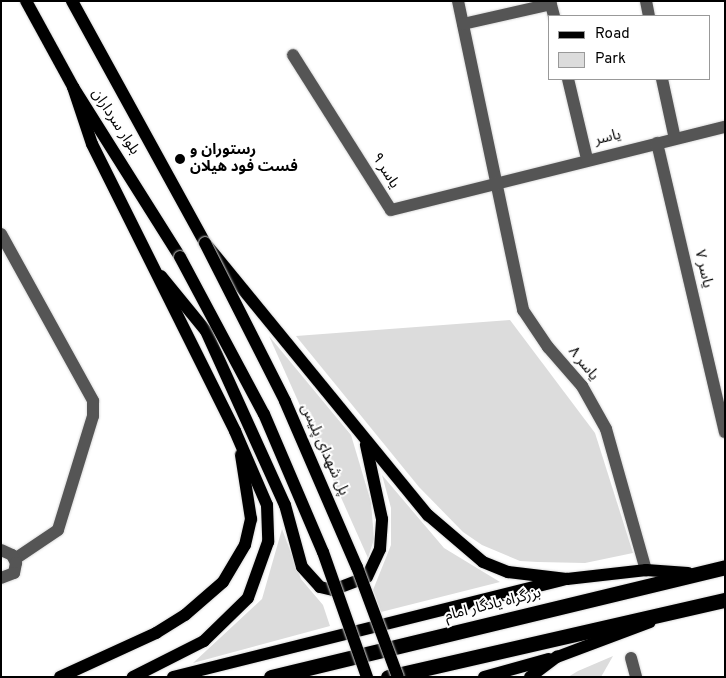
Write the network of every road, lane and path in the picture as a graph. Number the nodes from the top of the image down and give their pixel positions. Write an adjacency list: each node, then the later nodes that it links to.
1 (26, 1): 11 (main road, بلوار سرداران)
2 (72, 1): 18 (main road, بلوار سرداران)
3 (458, 1): 7 (street, یاسر ۸)
4 (646, 1): 6 (street)
5 (552, 7): 7 (street)
6 (649, 15)
7 (463, 24): 16 (street, یاسر ۸)
8 (292, 55): 16 (street, یاسر ۹)
9 (568, 80): 15 (street)
10 (662, 80): 13 (street)
11 (73, 87): 19 (main road); 38 (main road, بلوار سرداران, bridge)
12 (725, 127): 13 (street, یاسر)
13 (675, 139): 14 (street, یاسر)
14 (657, 143): 15 (street, یاسر); 21 (street, یاسر ۷)
15 (587, 159): 16 (street, یاسر)
16 (499, 180): 26 (street, یاسر ۸)
17 (1, 234): 24 (street)
18 (204, 243): 22 (main road); 40 (main road, پل شهدای پلیس, bridge)
19 (152, 267): 20 (main road); 22 (main road)
20 (235, 431): 34 (main road); 35 (main road)
21 (725, 432)
22 (364, 440): 29 (main road)
23 (1, 550): 24 (street)
24 (15, 559): 28 (street)
25 (725, 567): 27 (highway, بزرگراه یادگار امام)
26 (646, 570): 27 (main road); 29 (main road)
27 (698, 574): 37 (highway, بزرگراه یادگار امام)
28 (1, 578)
29 (566, 579): 36 (main road)
30 (725, 600): 31 (highway)
31 (677, 610): 32 (main road); 39 (highway)
32 (557, 656): 41 (main road); 42 (main road)
33 (631, 658): 43 (street)
34 (60, 677)
35 (133, 677)
36 (174, 677)
37 (270, 677)
38 (367, 677)
39 (388, 677)
40 (398, 677)
41 (484, 677)
42 (530, 677)
43 (636, 677)

